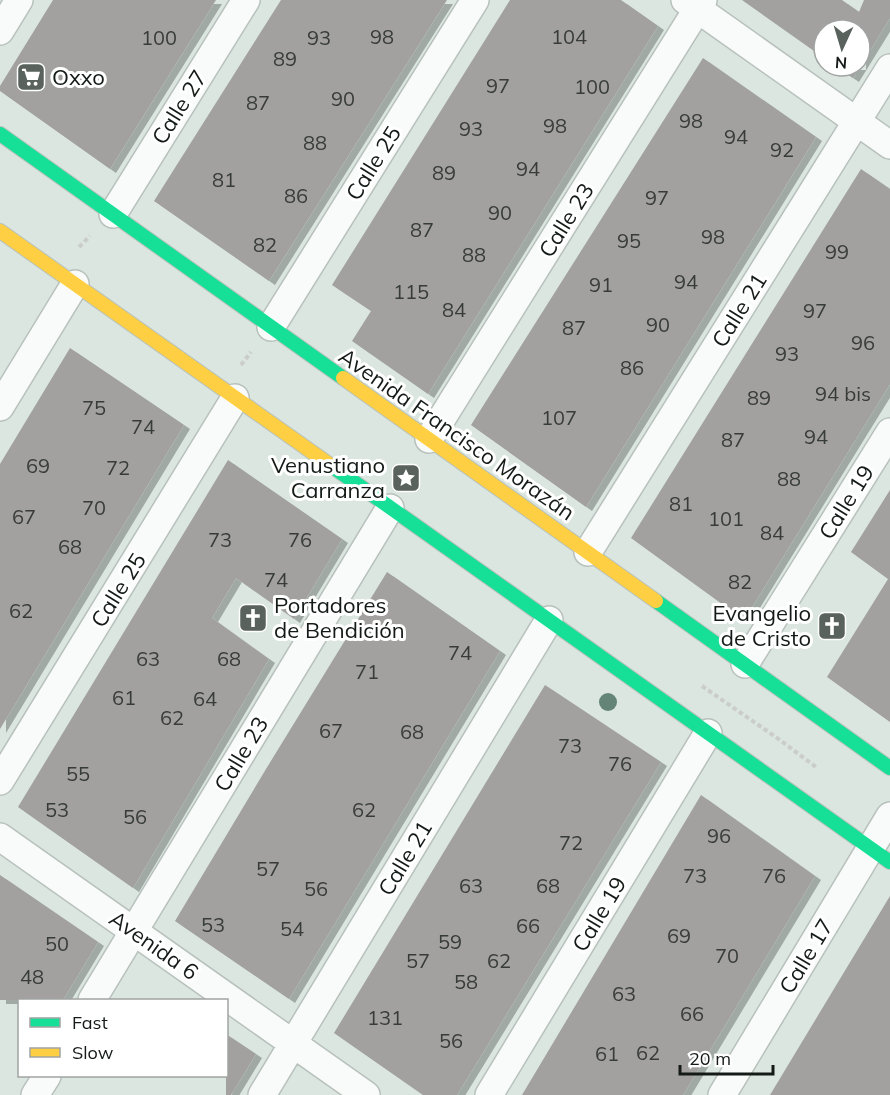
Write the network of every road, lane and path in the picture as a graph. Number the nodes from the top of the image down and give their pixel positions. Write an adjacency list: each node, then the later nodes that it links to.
1 (19, 0): 5 (street)
2 (246, 0): 10 (street, Calle 27)
3 (475, 0): 13 (street, Calle 25)
4 (695, 3): 7 (street); 17 (street, Calle 23)
5 (0, 31)
6 (890, 68): 7 (street, Calle 21)
7 (857, 121): 9 (street); 19 (street, Calle 21)
8 (0, 134): 10 (main road, Avenida Francisco Morazán)
9 (890, 145)
10 (113, 214): 12 (path); 13 (main road, Avenida Francisco Morazán)
11 (0, 231): 12 (main road)
12 (75, 284): 14 (main road); 15 (street)
13 (271, 327): 14 (path); 17 (main road, Avenida Francisco Morazán)
14 (229, 394): 18 (main road); 24 (street, Calle 25)
15 (0, 407)
16 (890, 432): 21 (street, Calle 19)
17 (429, 439): 19 (main road, Avenida Francisco Morazán)
18 (390, 508): 20 (main road); 28 (street, Calle 23)
19 (588, 552): 21 (main road, Avenida Francisco Morazán)
20 (549, 620): 22 (main road); 30 (street, Calle 21)
21 (745, 664): 22 (path); 23 (main road, Avenida Francisco Morazán)
22 (708, 733): 27 (main road); 35 (street, Calle 19)
23 (890, 768)
24 (0, 781)
25 (890, 816): 27 (street, Calle 17)
26 (0, 837): 28 (street, Avenida 6)
27 (880, 855): 36 (street, Calle 17)
28 (134, 931): 29 (street, Calle 23); 30 (street, Avenida 6)
29 (93, 999)
30 (293, 1043): 33 (street, Calle 21); 34 (street, Avenida 6)
31 (46, 1077): 32 (street)
32 (35, 1095)
33 (262, 1095)
34 (366, 1095)
35 (489, 1095)
36 (722, 1095)

